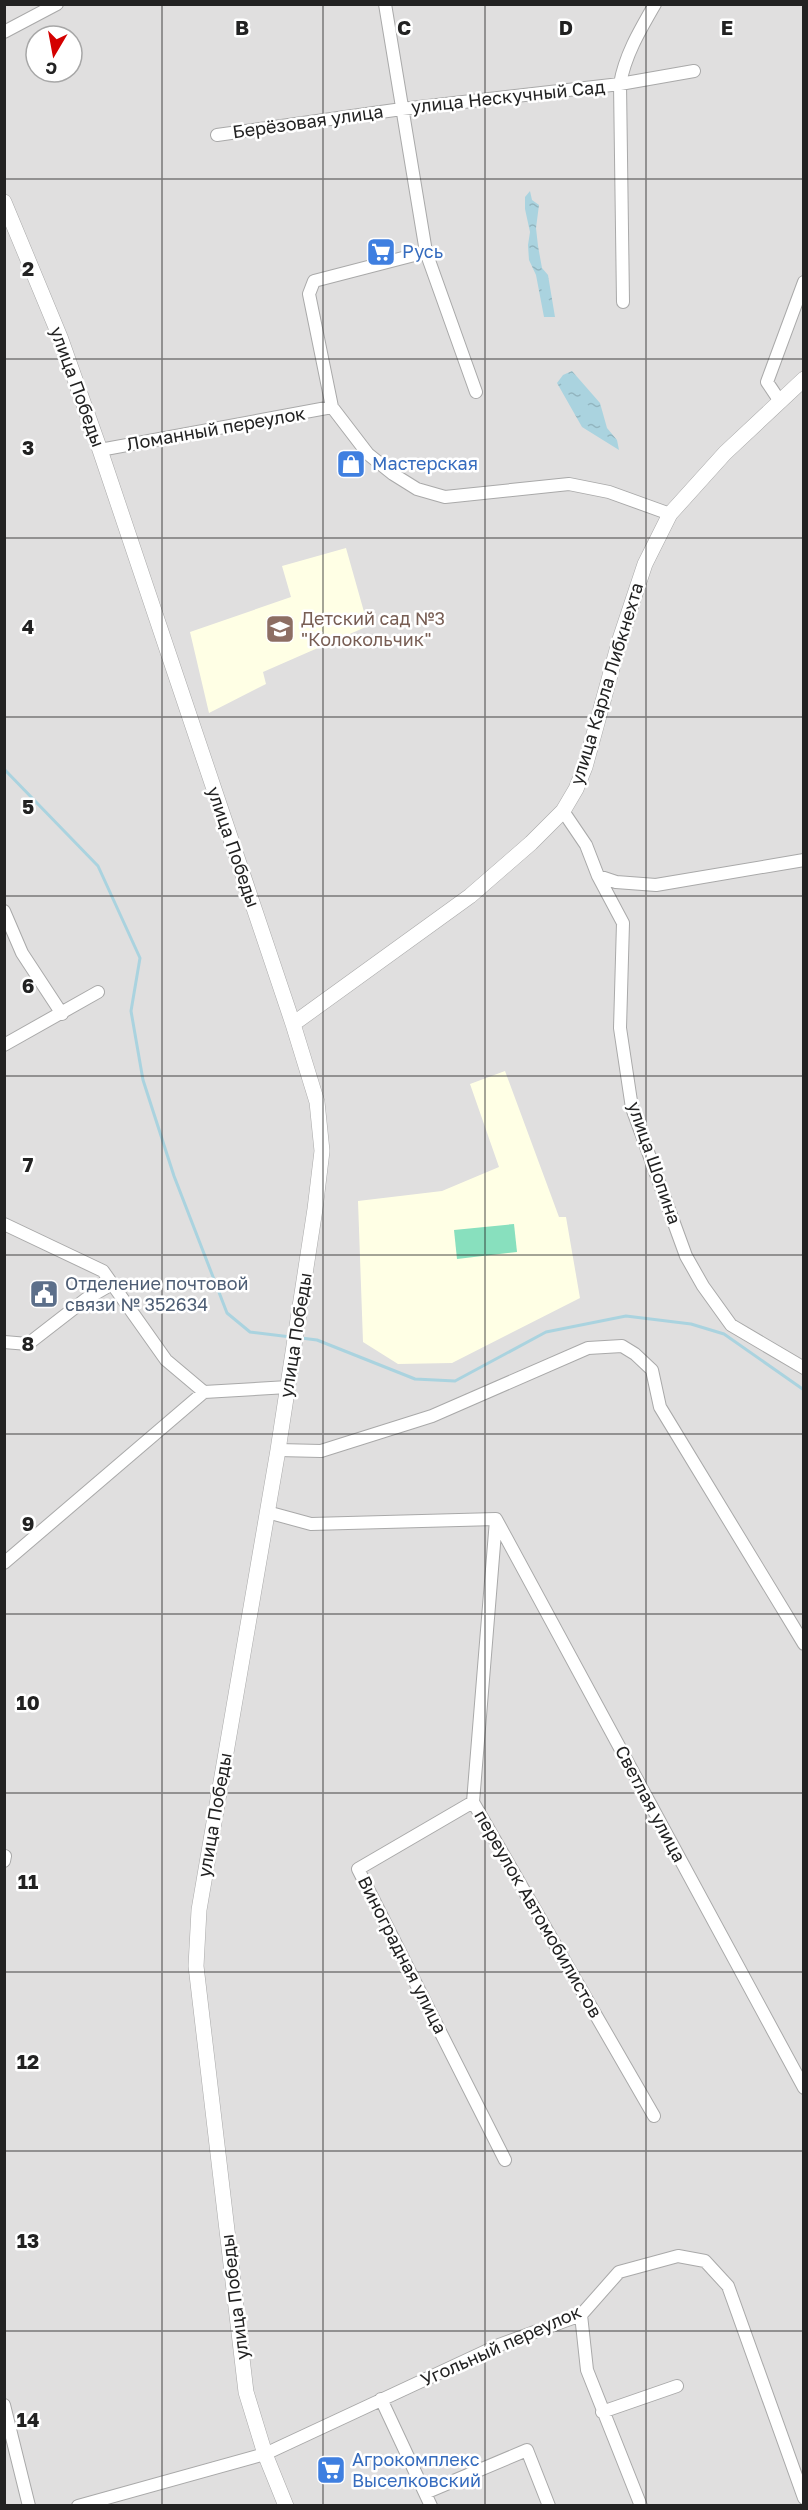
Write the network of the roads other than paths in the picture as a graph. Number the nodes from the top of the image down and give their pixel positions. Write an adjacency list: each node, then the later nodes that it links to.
1 (57, 4): 4 (street)
2 (385, 4): 7 (street, Берёзовая улица)
3 (655, 4): 6 (street, улица Нескучный Сад)
4 (4, 32)
5 (694, 71): 6 (street, улица Нескучный Сад)
6 (620, 84): 7 (street, улица Нескучный Сад); 12 (street, улица Нескучный Сад)
7 (402, 109): 8 (street, Берёзовая улица); 10 (street, улица Нескучный Сад)
8 (217, 135)
9 (4, 202): 17 (street, улица Победы)
10 (426, 252): 14 (street, улица Нескучный Сад); 16 (street, Ломанный переулок)
11 (804, 282): 15 (street)
12 (623, 302)
13 (804, 379): 15 (street, улица Карла Либкнехта)
14 (476, 392)
15 (779, 400): 18 (street, улица Карла Либкнехта)
16 (332, 407): 17 (street, Ломанный переулок); 18 (street, Ломанный переулок)
17 (100, 450): 25 (street, улица Победы)
18 (670, 514): 19 (street, улица Карла Либкнехта)
19 (563, 811): 21 (street, улица Шопина); 25 (street, улица Карла Либкнехта)
20 (804, 860): 21 (street)
21 (598, 876): 30 (street, улица Шопина)
22 (4, 912): 24 (street)
23 (98, 992): 24 (street)
24 (62, 1014): 26 (street)
25 (293, 1024): 31 (street, улица Победы)
26 (4, 1045)
27 (4, 1224): 28 (street)
28 (112, 1284): 29 (street); 32 (street)
29 (4, 1342)
30 (804, 1368)
31 (288, 1387): 32 (street); 33 (street, улица Победы)
32 (204, 1392): 36 (street)
33 (278, 1450): 34 (street, улица Победы); 37 (street)
34 (267, 1512): 35 (street); 49 (street, улица Победы)
35 (496, 1519): 38 (street, переулок Автомобилистов); 41 (street, Светлая улица)
36 (4, 1563)
37 (804, 1644)
38 (473, 1802): 42 (street, переулок Автомобилистов); 43 (street, Виноградная улица)
39 (5, 1856): 40 (street)
40 (4, 1861)
41 (804, 2088)
42 (654, 2116)
43 (505, 2160)
44 (581, 2315): 46 (street, Угольный переулок); 48 (street); 51 (street, Угольный переулок)
45 (677, 2386): 48 (street)
46 (381, 2399): 49 (street, Угольный переулок); 50 (street)
47 (4, 2405): 52 (street)
48 (603, 2412): 57 (street)
49 (264, 2454): 53 (street, Угольный переулок); 54 (street, улица Победы)
50 (426, 2493): 55 (street); 56 (street)
51 (804, 2498)
52 (29, 2505)
53 (78, 2505)
54 (286, 2505)
55 (431, 2505)
56 (549, 2505)
57 (641, 2505)

